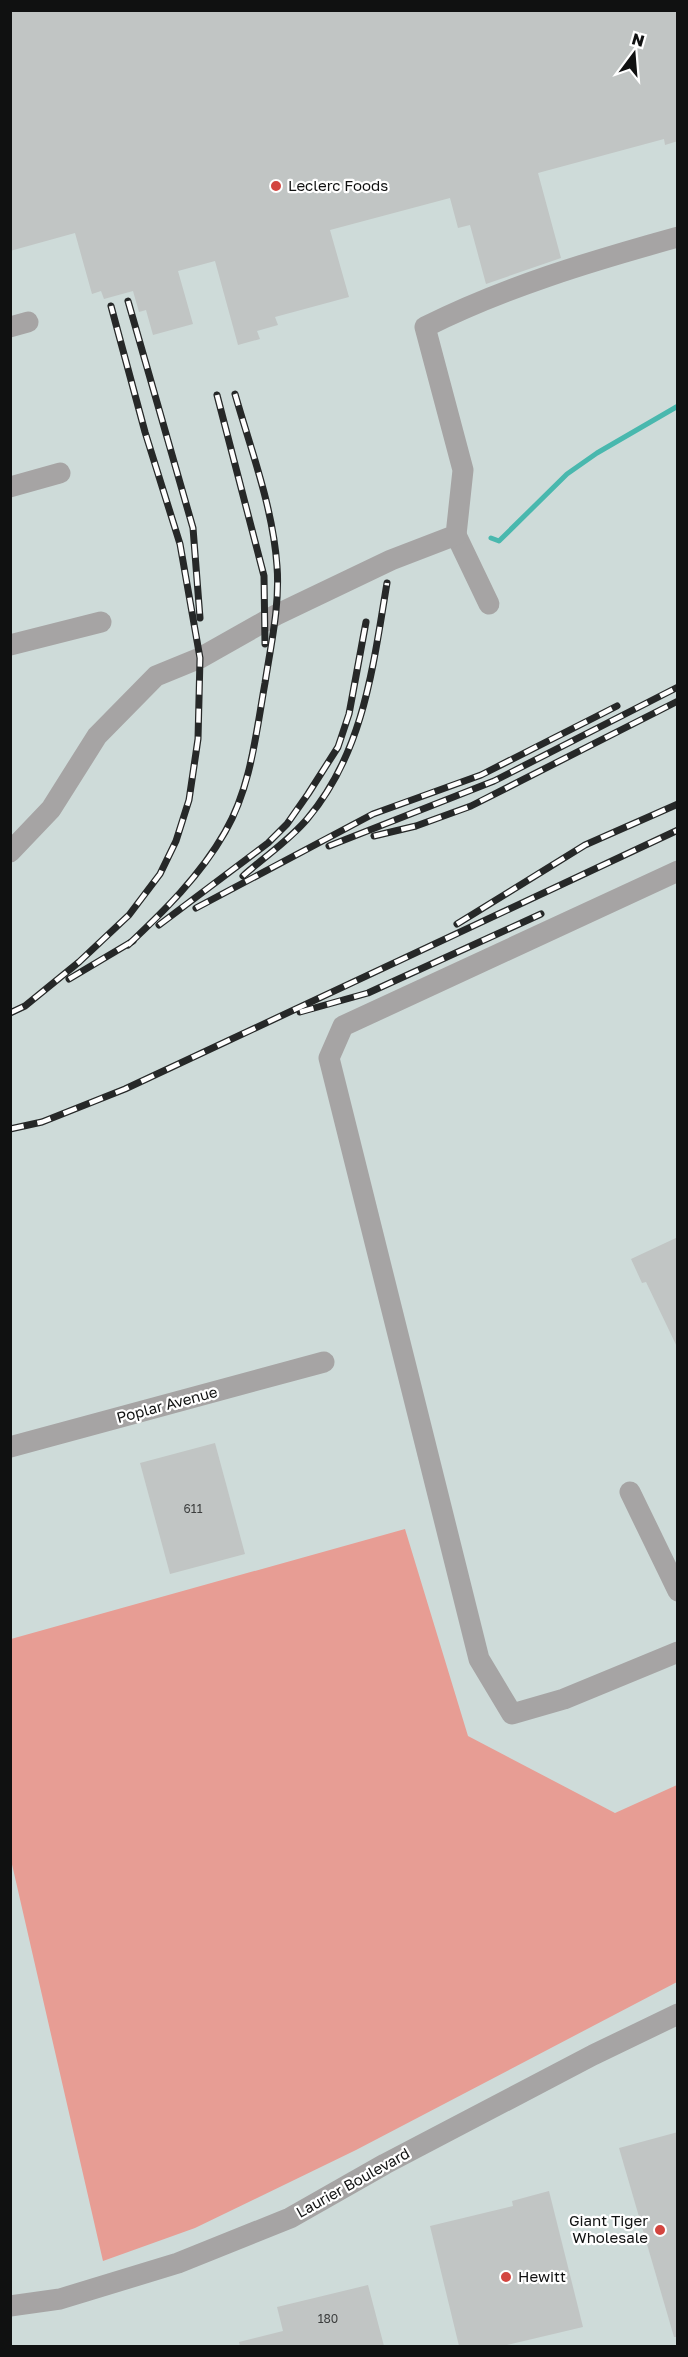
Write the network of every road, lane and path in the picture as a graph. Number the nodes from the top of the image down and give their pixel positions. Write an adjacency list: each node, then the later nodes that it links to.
1 (678, 237): 4 (street)
2 (60, 473): 3 (street)
3 (10, 487)
4 (456, 535): 5 (street); 8 (street)
5 (489, 604)
6 (101, 622): 7 (street)
7 (10, 645)
8 (10, 852)
9 (678, 872): 14 (street)
10 (324, 1362): 11 (street, Poplar Avenue)
11 (10, 1447)
12 (630, 1492): 13 (street)
13 (678, 1591)
14 (678, 1652)
15 (678, 2014): 16 (street, Laurier Boulevard)
16 (10, 2306)

